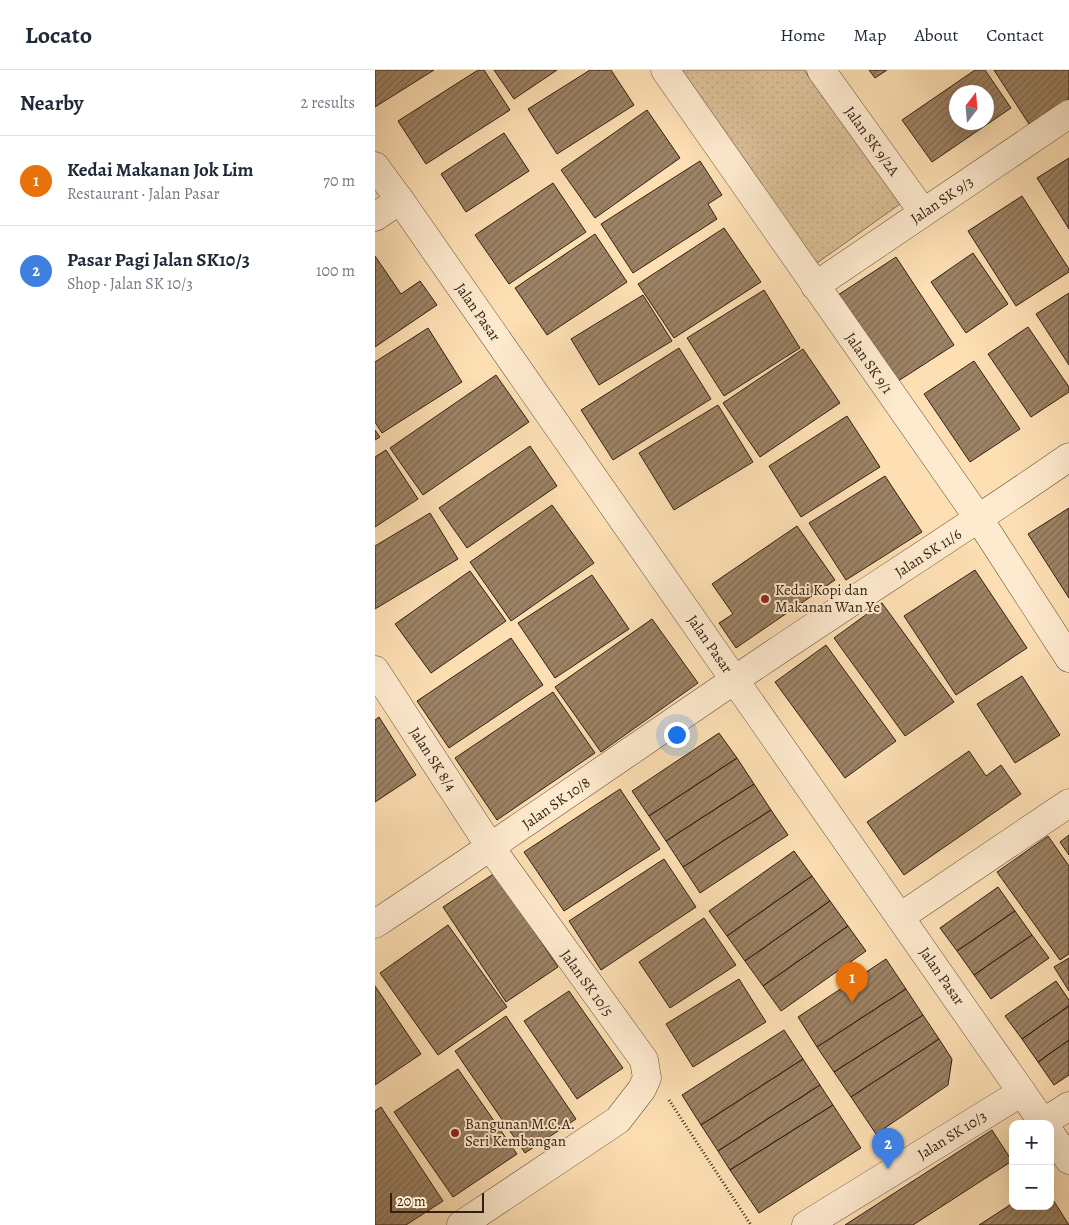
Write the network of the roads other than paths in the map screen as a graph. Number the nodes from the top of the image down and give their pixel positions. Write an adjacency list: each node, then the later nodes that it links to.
1 (665, 70): 8 (street, Jalan SK 9/1)
2 (821, 70): 6 (street, Jalan SK 9/2A)
3 (1069, 114): 6 (street, Jalan SK 9/3)
4 (375, 166): 5 (street, Jalan Pasar)
5 (400, 200): 7 (street); 13 (street, Jalan Pasar)
6 (923, 212): 8 (street, Jalan SK 9/3)
7 (375, 217)
8 (815, 286): 10 (street, Jalan SK 9/1)
9 (1069, 457): 10 (street, Jalan SK 11/6)
10 (979, 520): 11 (street, Jalan SK 9/1); 13 (street, Jalan SK 11/6)
11 (1069, 658)
12 (375, 670): 15 (street, Jalan SK 8/4)
13 (735, 680): 15 (street, Jalan SK 10/8); 16 (street, Jalan Pasar)
14 (1069, 803): 16 (street)
15 (491, 848): 17 (street, Jalan SK 10/8); 24 (street, Jalan SK 10/5)
16 (900, 917): 18 (street, Jalan Pasar)
17 (375, 924)
18 (1022, 1092): 20 (street, Jalan Pasar); 25 (street, Jalan SK 10/3)
19 (1069, 1106): 21 (street)
20 (1041, 1120)
21 (1054, 1120)
22 (1054, 1138): 23 (street, Jalan Pasar)
23 (1069, 1160)
24 (461, 1225)
25 (806, 1225)

